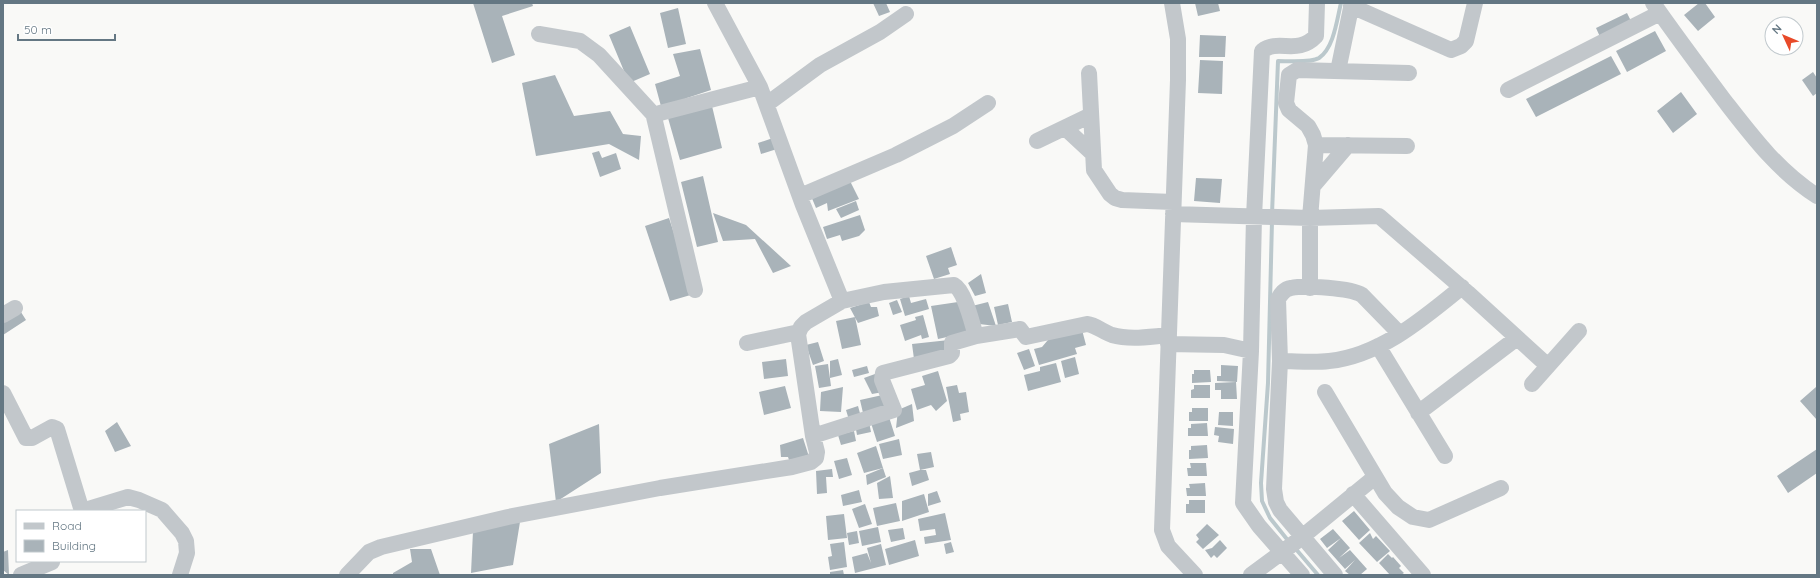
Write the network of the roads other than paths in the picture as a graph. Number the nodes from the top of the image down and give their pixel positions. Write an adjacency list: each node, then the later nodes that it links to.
1 (715, 3): 13 (street)
2 (1172, 3): 28 (street)
3 (1317, 3): 9 (street)
4 (1475, 3): 5 (street)
5 (1351, 4): 10 (street)
6 (1657, 8): 14 (street); 26 (street)
7 (906, 14): 16 (street)
8 (539, 34): 17 (street)
9 (1290, 59): 10 (street); 21 (street); 29 (street)
10 (1338, 71): 12 (street)
11 (1090, 73): 18 (street)
12 (1409, 73)
13 (760, 87): 16 (street); 17 (street)
14 (1508, 90)
15 (988, 103): 27 (street)
16 (767, 104): 27 (street)
17 (654, 115): 33 (street)
18 (1091, 115): 19 (street); 24 (street)
19 (1065, 128): 20 (street); 24 (street)
20 (1037, 141)
21 (1316, 145): 22 (street); 25 (street)
22 (1348, 145): 23 (street); 25 (street)
23 (1407, 146)
24 (1093, 154): 28 (street)
25 (1312, 186): 30 (street)
26 (1815, 192)
27 (800, 196): 34 (street)
28 (1173, 208): 29 (street); 40 (street)
29 (1266, 217): 30 (street); 43 (street)
30 (1310, 218): 31 (street); 32 (street)
31 (1462, 287): 37 (street); 39 (street)
32 (1310, 288): 37 (street); 44 (street)
33 (695, 290)
34 (842, 301): 36 (street); 38 (street)
35 (1579, 331): 45 (street)
36 (799, 332): 41 (street); 50 (street)
37 (1400, 334): 42 (street)
38 (976, 336): 40 (street); 50 (street)
39 (1517, 338): 45 (street); 49 (street)
40 (1168, 340): 43 (street); 62 (street)
41 (747, 343)
42 (1378, 346): 44 (street); 49 (street)
43 (1251, 351): 57 (street)
44 (1280, 361): 57 (street)
45 (1548, 366): 46 (street)
46 (1532, 384)
47 (1325, 392): 52 (street)
48 (3, 393): 55 (street)
49 (1418, 413): 51 (street)
50 (812, 436): 61 (street)
51 (1445, 456)
52 (1375, 478): 53 (street); 54 (street)
53 (1501, 488)
54 (1353, 494): 57 (street); 66 (street)
55 (82, 510)
56 (86, 510): 60 (street)
57 (1292, 545): 63 (street); 64 (street); 65 (street)
58 (52, 562): 59 (street)
59 (21, 575)
60 (180, 575)
61 (347, 575)
62 (1195, 575)
63 (1251, 575)
64 (1302, 575)
65 (1335, 575)
66 (1423, 575)

